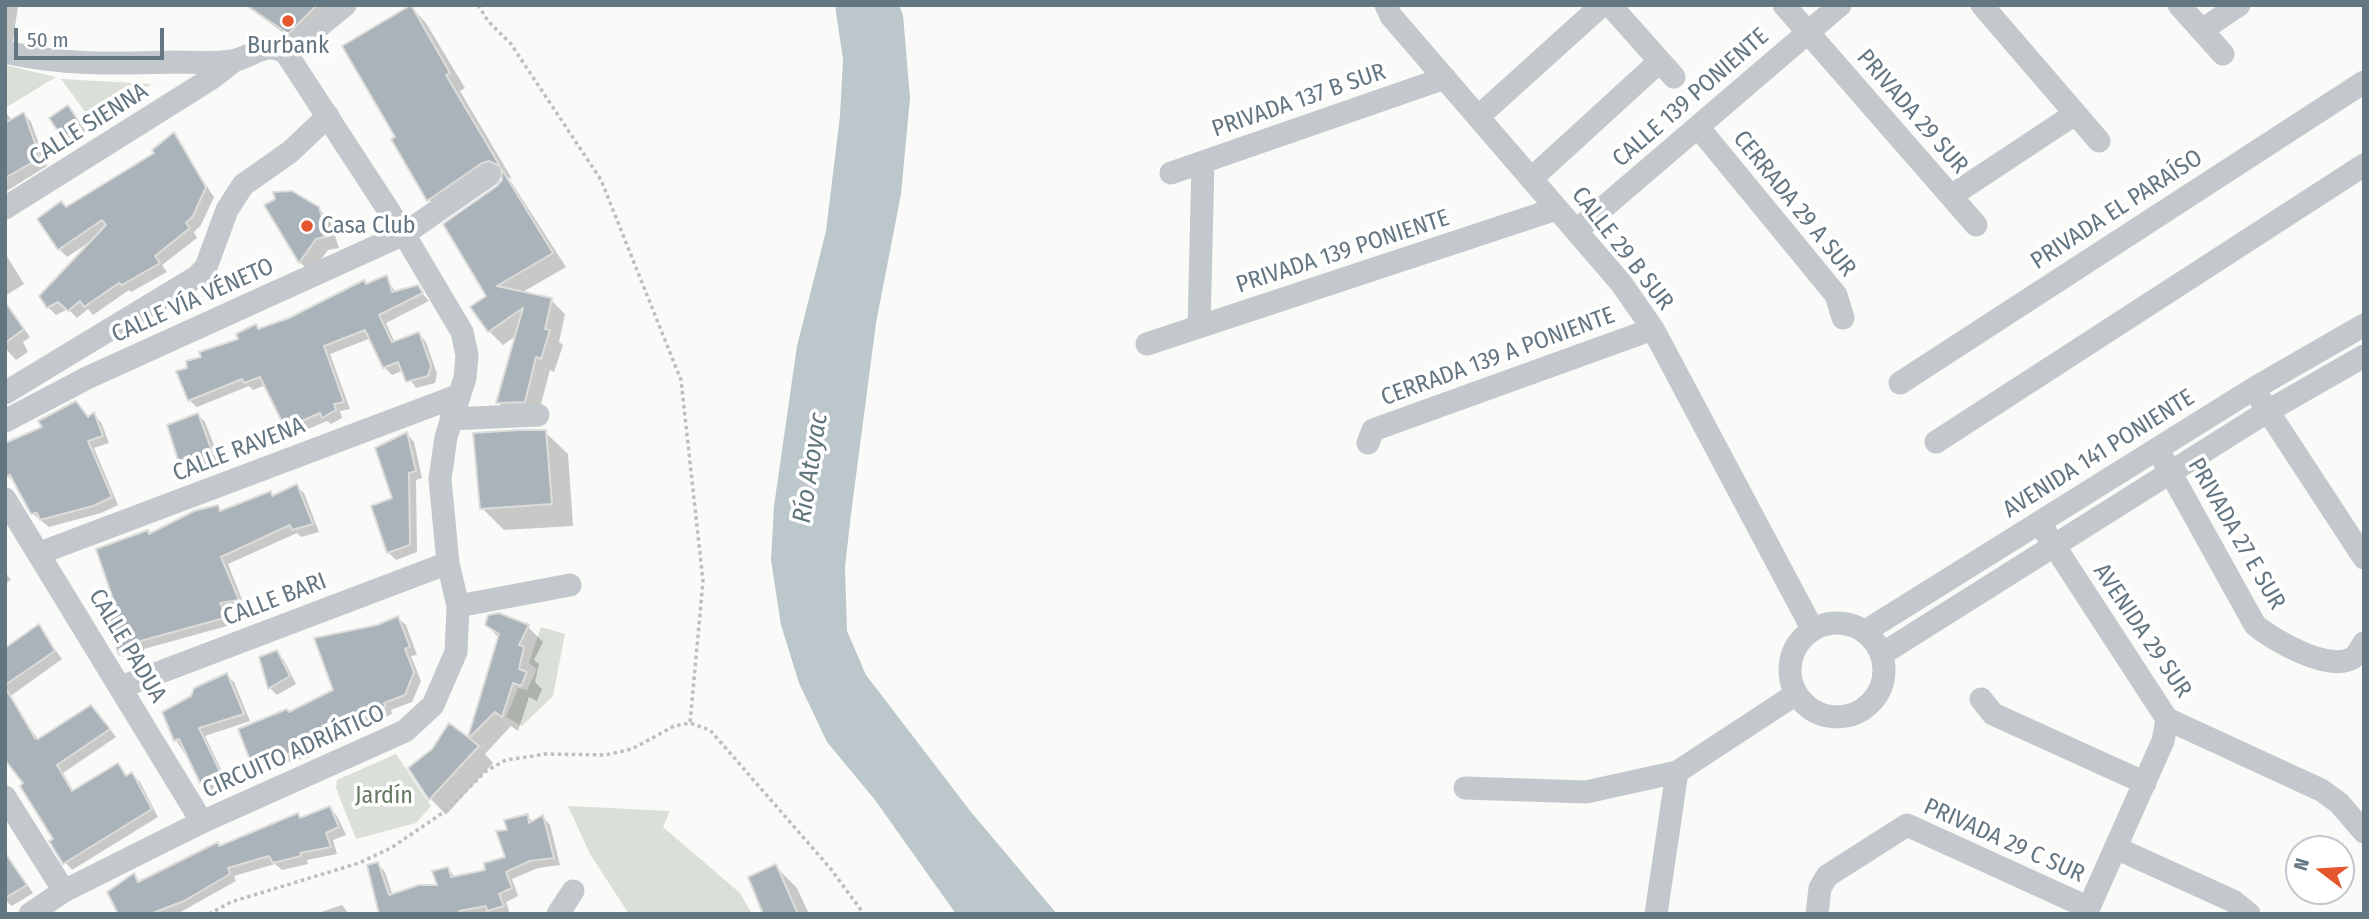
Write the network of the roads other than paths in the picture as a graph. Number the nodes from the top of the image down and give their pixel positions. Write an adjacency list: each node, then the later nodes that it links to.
1 (345, 5): 13 (street)
2 (1602, 5): 20 (street)
3 (1610, 5): 27 (street)
4 (1784, 5): 11 (street, PRIVADA 29 SUR)
5 (1840, 5): 11 (street, CALLE 139 PONIENTE)
6 (1982, 5): 18 (street)
7 (2179, 5): 10 (street)
8 (2239, 5): 10 (street)
9 (1394, 9): 16 (street, CALLE 29 B SUR)
10 (2202, 30): 14 (street)
11 (1808, 33): 21 (street, CALLE 139 PONIENTE); 28 (street, PRIVADA 29 SUR)
12 (5, 52): 15 (street)
13 (286, 54): 15 (street); 19 (street, CIRCUITO ADRIÁTICO)
14 (2223, 54)
15 (234, 61): 29 (street, CALLE SIENNA)
16 (1445, 78): 20 (street, CALLE 29 B SUR); 23 (street, PRIVADA 137 B SUR)
17 (2364, 82): 40 (street, PRIVADA EL PARAÍSO)
18 (2076, 114): 22 (street); 28 (street)
19 (328, 116): 33 (street, CIRCUITO ADRIÁTICO); 42 (street, CALLE VÍA VÉNETO)
20 (1478, 117): 27 (street, CALLE 29 B SUR)
21 (1698, 127): 32 (street, CALLE 139 PONIENTE); 34 (street, CERRADA 29 A SUR)
22 (2098, 141)
23 (1203, 162): 25 (street, PRIVADA 137 B SUR); 35 (street)
24 (2364, 164): 48 (street)
25 (1171, 173)
26 (489, 175): 33 (street, CALLE VÍA VÉNETO)
27 (1531, 179): 30 (street, CALLE 29 B SUR)
28 (1951, 197): 31 (street, PRIVADA 29 SUR)
29 (5, 208)
30 (1556, 208): 32 (street, CALLE 29 B SUR); 35 (street, PRIVADA 139 PONIENTE)
31 (1976, 225)
32 (1576, 231): 36 (street, CALLE 29 B SUR)
33 (404, 234): 43 (street, CIRCUITO ADRIÁTICO); 47 (street, CALLE VÍA VÉNETO)
34 (1843, 318)
35 (1199, 327): 38 (street, PRIVADA 139 PONIENTE)
36 (1653, 329): 49 (street, CERRADA 139 A PONIENTE); 60 (street, CALLE 29 B SUR)
37 (2360, 333): 41 (street, AVENIDA 141 PONIENTE)
38 (1147, 344)
39 (2364, 356): 44 (street)
40 (1900, 383)
41 (2253, 389): 44 (street); 50 (street, AVENIDA 141 PONIENTE)
42 (5, 393)
43 (457, 396): 46 (street, CIRCUITO ADRIÁTICO); 55 (street, CALLE RAVENA)
44 (2268, 411): 51 (street); 56 (street)
45 (538, 415): 46 (street)
46 (451, 419): 57 (street, CIRCUITO ADRIÁTICO)
47 (5, 421)
48 (1936, 442)
49 (1368, 443)
50 (2157, 449): 51 (street, PRIVADA 27 E SUR); 53 (street, AVENIDA 141 PONIENTE)
51 (2170, 473): 54 (street); 62 (street, PRIVADA 27 E SUR)
52 (5, 499): 55 (street, CALLE PADUA)
53 (2040, 522): 54 (street, AVENIDA 29 SUR); 61 (street, AVENIDA 141 PONIENTE)
54 (2053, 546): 63 (street); 67 (street, AVENIDA 29 SUR)
55 (40, 553): 64 (street, CALLE PADUA)
56 (2364, 558)
57 (448, 563): 59 (street, CIRCUITO ADRIÁTICO); 64 (street, CALLE BARI)
58 (570, 585): 59 (street)
59 (458, 606): 72 (street, CIRCUITO ADRIÁTICO)
60 (1813, 630): 61 (street); 65 (street)
61 (1864, 632): 63 (street)
62 (2359, 650)
63 (1882, 654): 65 (street)
64 (121, 687): 72 (street, CALLE PADUA)
65 (1796, 694): 68 (street)
66 (1982, 699): 69 (street)
67 (2167, 719): 69 (street); 73 (street, AVENIDA 29 SUR)
68 (1677, 772): 70 (street); 80 (street)
69 (2145, 783): 74 (street)
70 (1465, 788)
71 (5, 797): 75 (street)
72 (202, 822): 75 (street, CIRCUITO ADRIÁTICO)
73 (2364, 832)
74 (2116, 848): 77 (street); 82 (street)
75 (64, 891): 78 (street, CIRCUITO ADRIÁTICO)
76 (573, 891): 79 (street)
77 (2088, 911): 81 (street, PRIVADA 29 C SUR)
78 (30, 914)
79 (558, 914)
80 (1656, 914)
81 (1817, 914)
82 (2249, 914)

